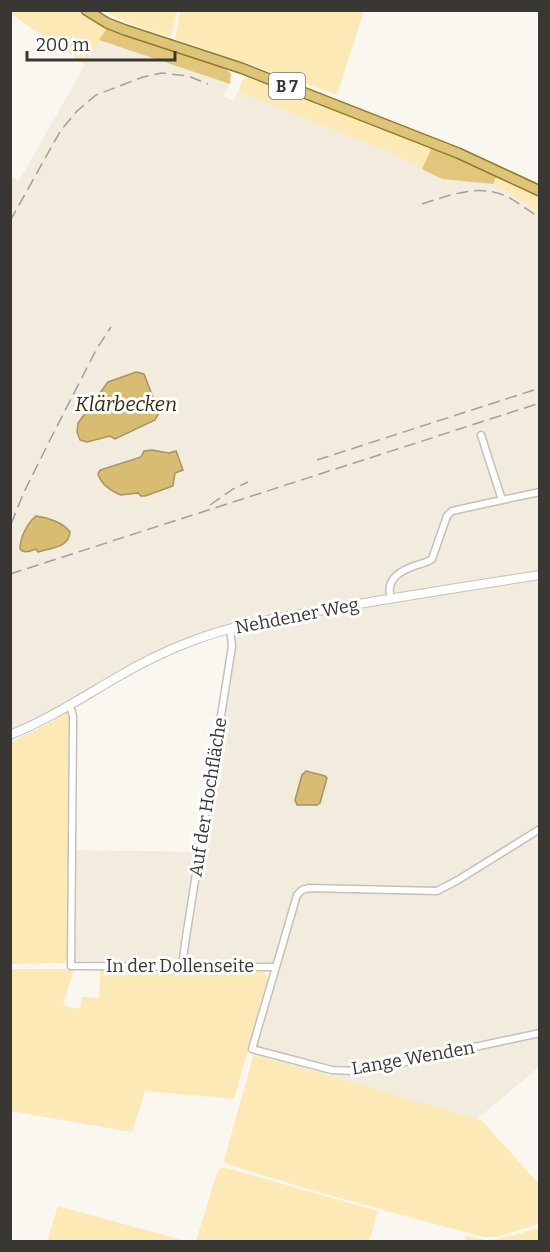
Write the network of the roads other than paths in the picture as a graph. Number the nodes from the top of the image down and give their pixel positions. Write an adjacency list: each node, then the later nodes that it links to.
1 (86, 10): 2 (main road, B 7)
2 (539, 191)
3 (480, 435): 5 (street)
4 (540, 492): 5 (street)
5 (502, 500): 7 (street)
6 (540, 575): 7 (street, Nehdener Weg)
7 (391, 598): 8 (street, Nehdener Weg)
8 (230, 628): 9 (street, Nehdener Weg); 12 (street, Auf der Hochfläche)
9 (69, 706): 10 (street, Nehdener Weg); 12 (street, In der Dollenseite)
10 (10, 735)
11 (540, 829): 13 (street)
12 (182, 966): 13 (street, In der Dollenseite)
13 (276, 967): 15 (street, In der Dollenseite)
14 (540, 1033): 15 (street, Lange Wenden)
15 (252, 1049)

